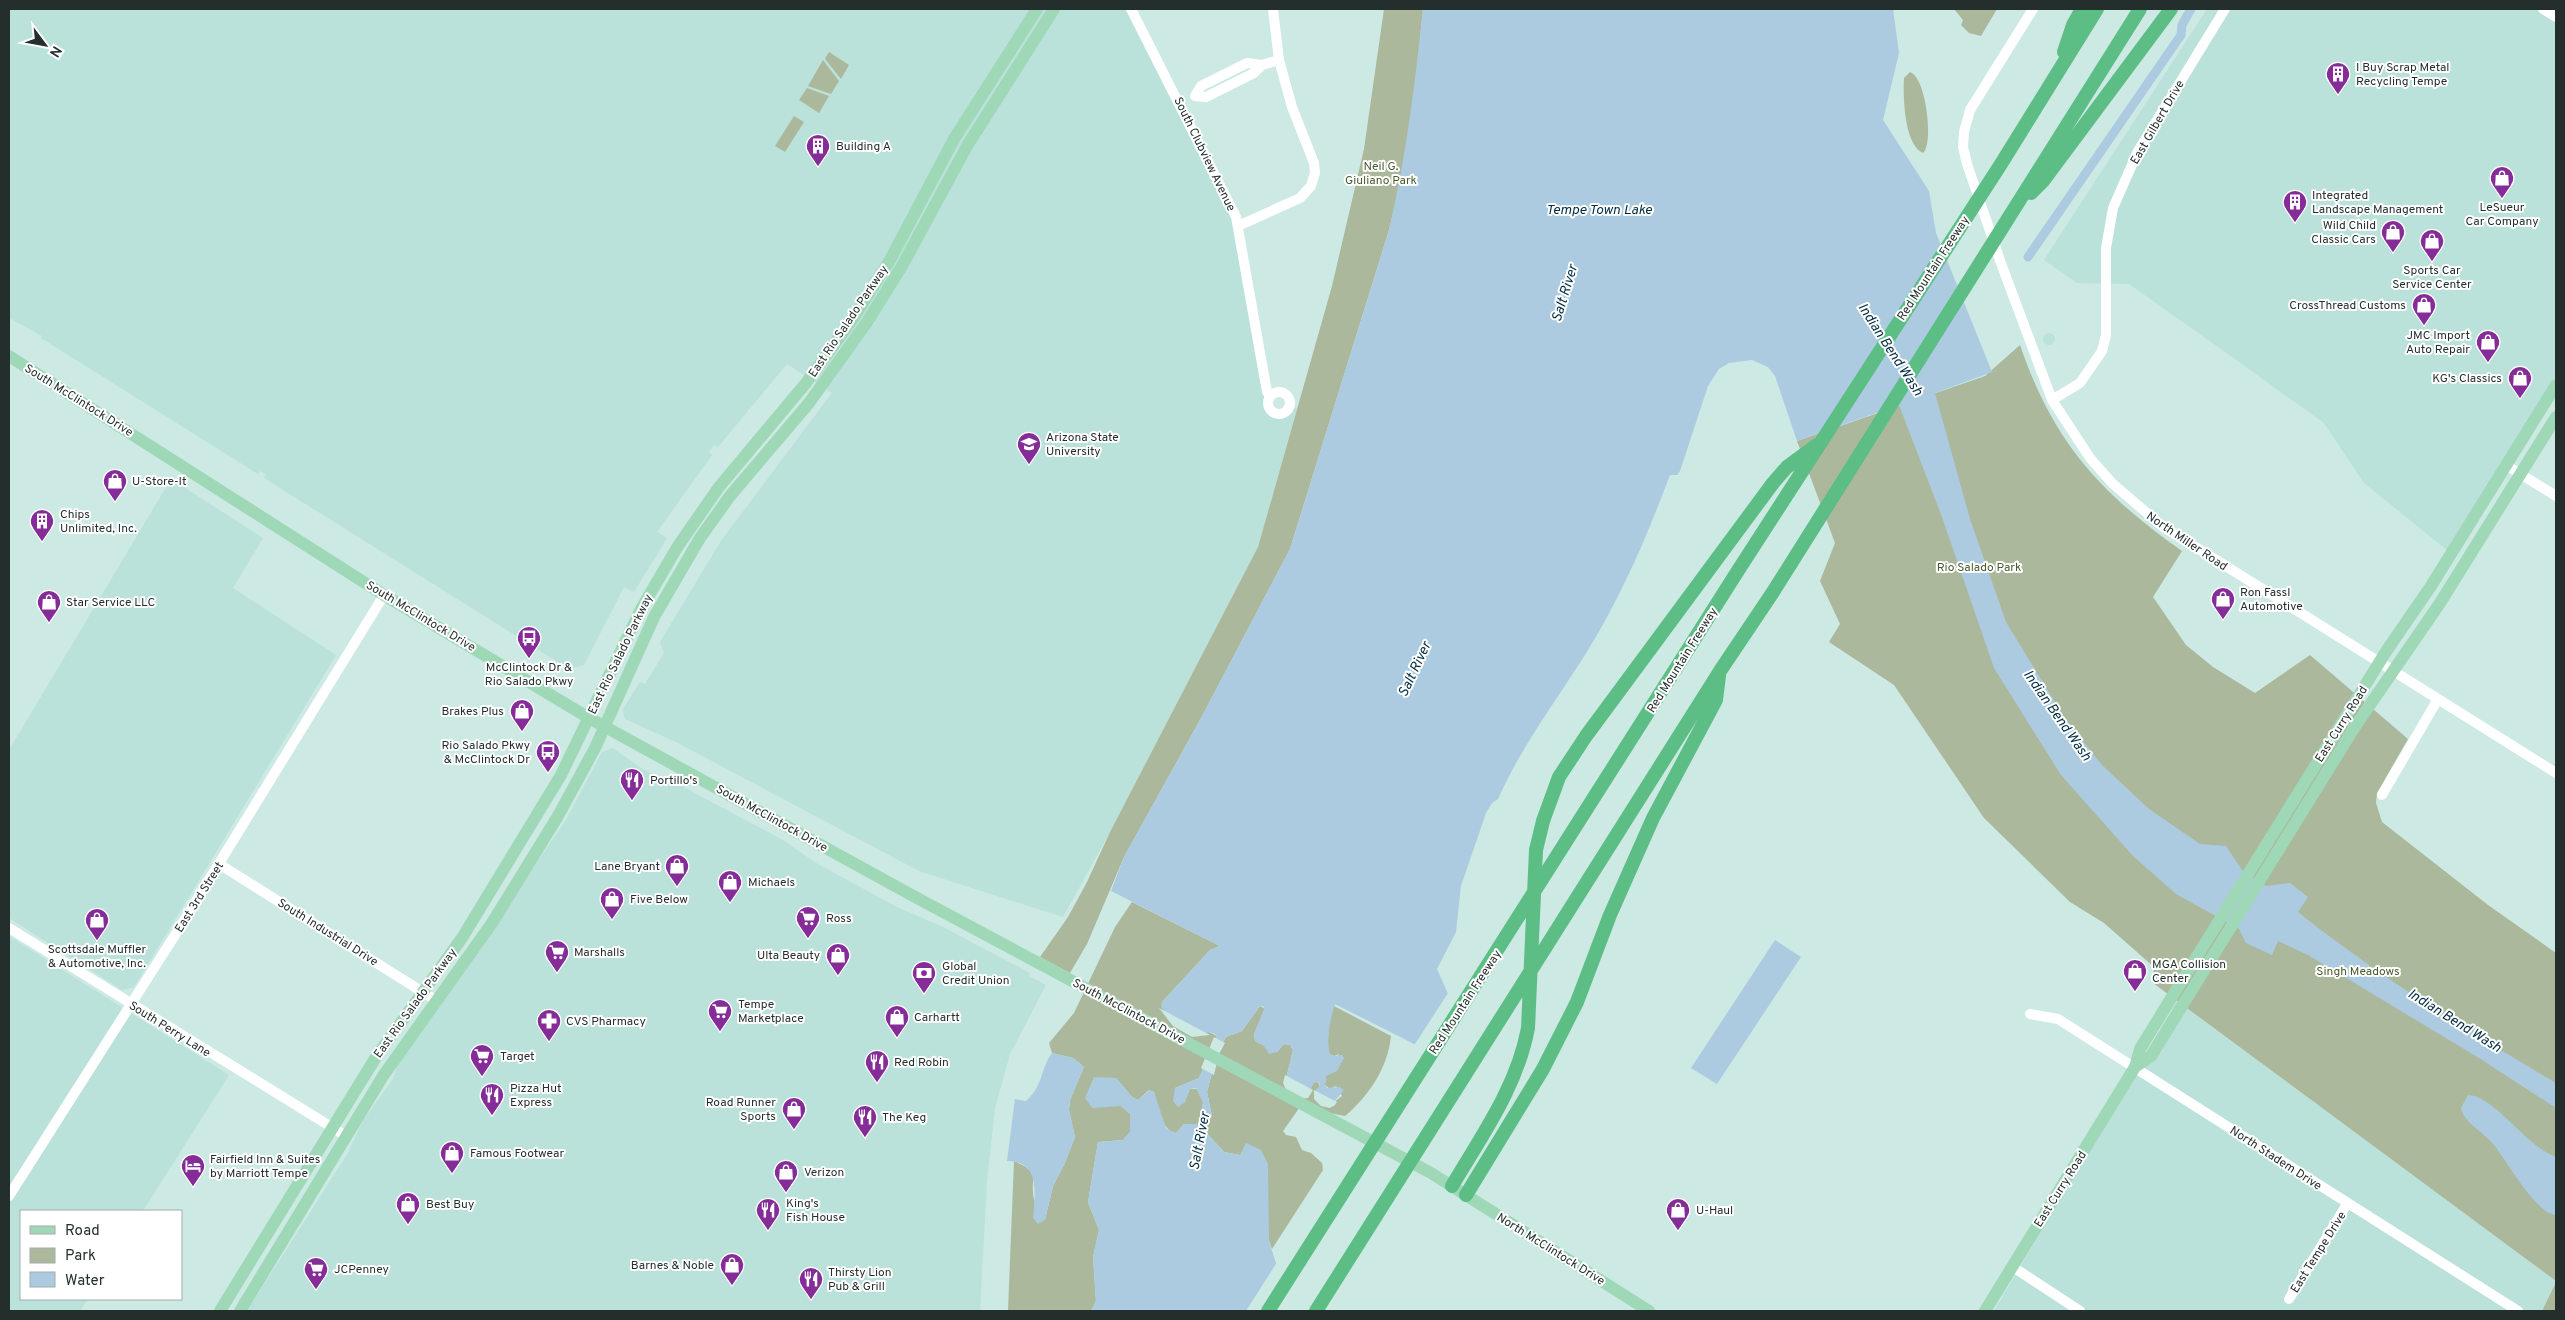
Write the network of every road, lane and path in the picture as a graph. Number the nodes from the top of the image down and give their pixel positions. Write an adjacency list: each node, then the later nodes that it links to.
1 (1037, 9): 32 (main road, East Rio Salado Parkway)
2 (1054, 9): 33 (main road, East Rio Salado Parkway)
3 (1131, 9): 15 (street, South Clubview Avenue)
4 (1273, 9): 13 (street)
5 (2033, 9): 21 (street, North Miller Road)
6 (2082, 9): 14 (highway)
7 (2097, 9): 14 (highway, Red Mountain Freeway)
8 (2140, 9): 16 (highway)
9 (2171, 9): 16 (highway)
10 (2225, 9): 21 (street, East Gilbert Drive)
11 (2543, 9): 12 (street)
12 (2556, 17)
13 (1279, 60): 15 (street); 17 (street)
14 (2058, 70): 23 (highway, Red Mountain Freeway)
15 (1179, 104): 17 (street, South Clubview Avenue)
16 (2012, 213): 29 (highway)
17 (1238, 226): 20 (street, South Clubview Avenue)
18 (9, 356): 27 (main road, South McClintock Drive)
19 (2556, 385): 24 (main road, East Curry Road)
20 (1270, 396)
21 (2052, 400): 28 (street, North Miller Road)
22 (2556, 417): 25 (main road, East Curry Road)
23 (1824, 440): 46 (highway); 54 (highway, Red Mountain Freeway)
24 (2506, 465): 25 (street); 28 (main road, East Curry Road)
25 (2521, 474): 26 (street); 30 (main road, East Curry Road)
26 (2556, 496)
27 (384, 595): 32 (main road, South McClintock Drive); 36 (street, East 3rd Street)
28 (2379, 663): 30 (street, North Miller Road); 37 (main road, East Curry Road)
29 (1720, 671): 47 (highway); 55 (highway)
30 (2392, 672): 31 (street, North Miller Road); 37 (main road, East Curry Road)
31 (2438, 699): 34 (street, North Miller Road); 35 (street)
32 (589, 718): 33 (main road, South McClintock Drive); 39 (main road, East Rio Salado Parkway)
33 (605, 726): 40 (main road, East Rio Salado Parkway); 46 (main road, South McClintock Drive)
34 (2556, 774)
35 (2382, 795)
36 (219, 864): 39 (street, South Industrial Drive); 41 (street, East 3rd Street)
37 (2258, 871): 43 (main road, East Curry Road)
38 (9, 928): 41 (street, South Perry Lane)
39 (421, 992): 40 (street, South Industrial Drive); 44 (main road, East Rio Salado Parkway)
40 (437, 1001): 45 (main road, East Rio Salado Parkway)
41 (131, 1004): 44 (street, South Perry Lane); 48 (street, East 3rd Street)
42 (2030, 1014): 43 (street, North Stadem Drive)
43 (2135, 1067): 49 (street, North Stadem Drive); 50 (main road, East Curry Road)
44 (332, 1128): 45 (street, South Perry Lane); 52 (main road, East Rio Salado Parkway)
45 (346, 1136): 53 (main road, East Rio Salado Parkway)
46 (1452, 1186): 47 (main road, North McClintock Drive)
47 (1466, 1195): 56 (main road, North McClintock Drive)
48 (9, 1196)
49 (2347, 1204): 51 (street, East Tempe Drive); 59 (street, North Stadem Drive)
50 (2013, 1267): 57 (main road, East Curry Road); 58 (street)
51 (2289, 1299)
52 (220, 1311)
53 (240, 1311)
54 (1268, 1311)
55 (1316, 1311)
56 (1649, 1311)
57 (1985, 1311)
58 (2080, 1311)
59 (2518, 1311)

